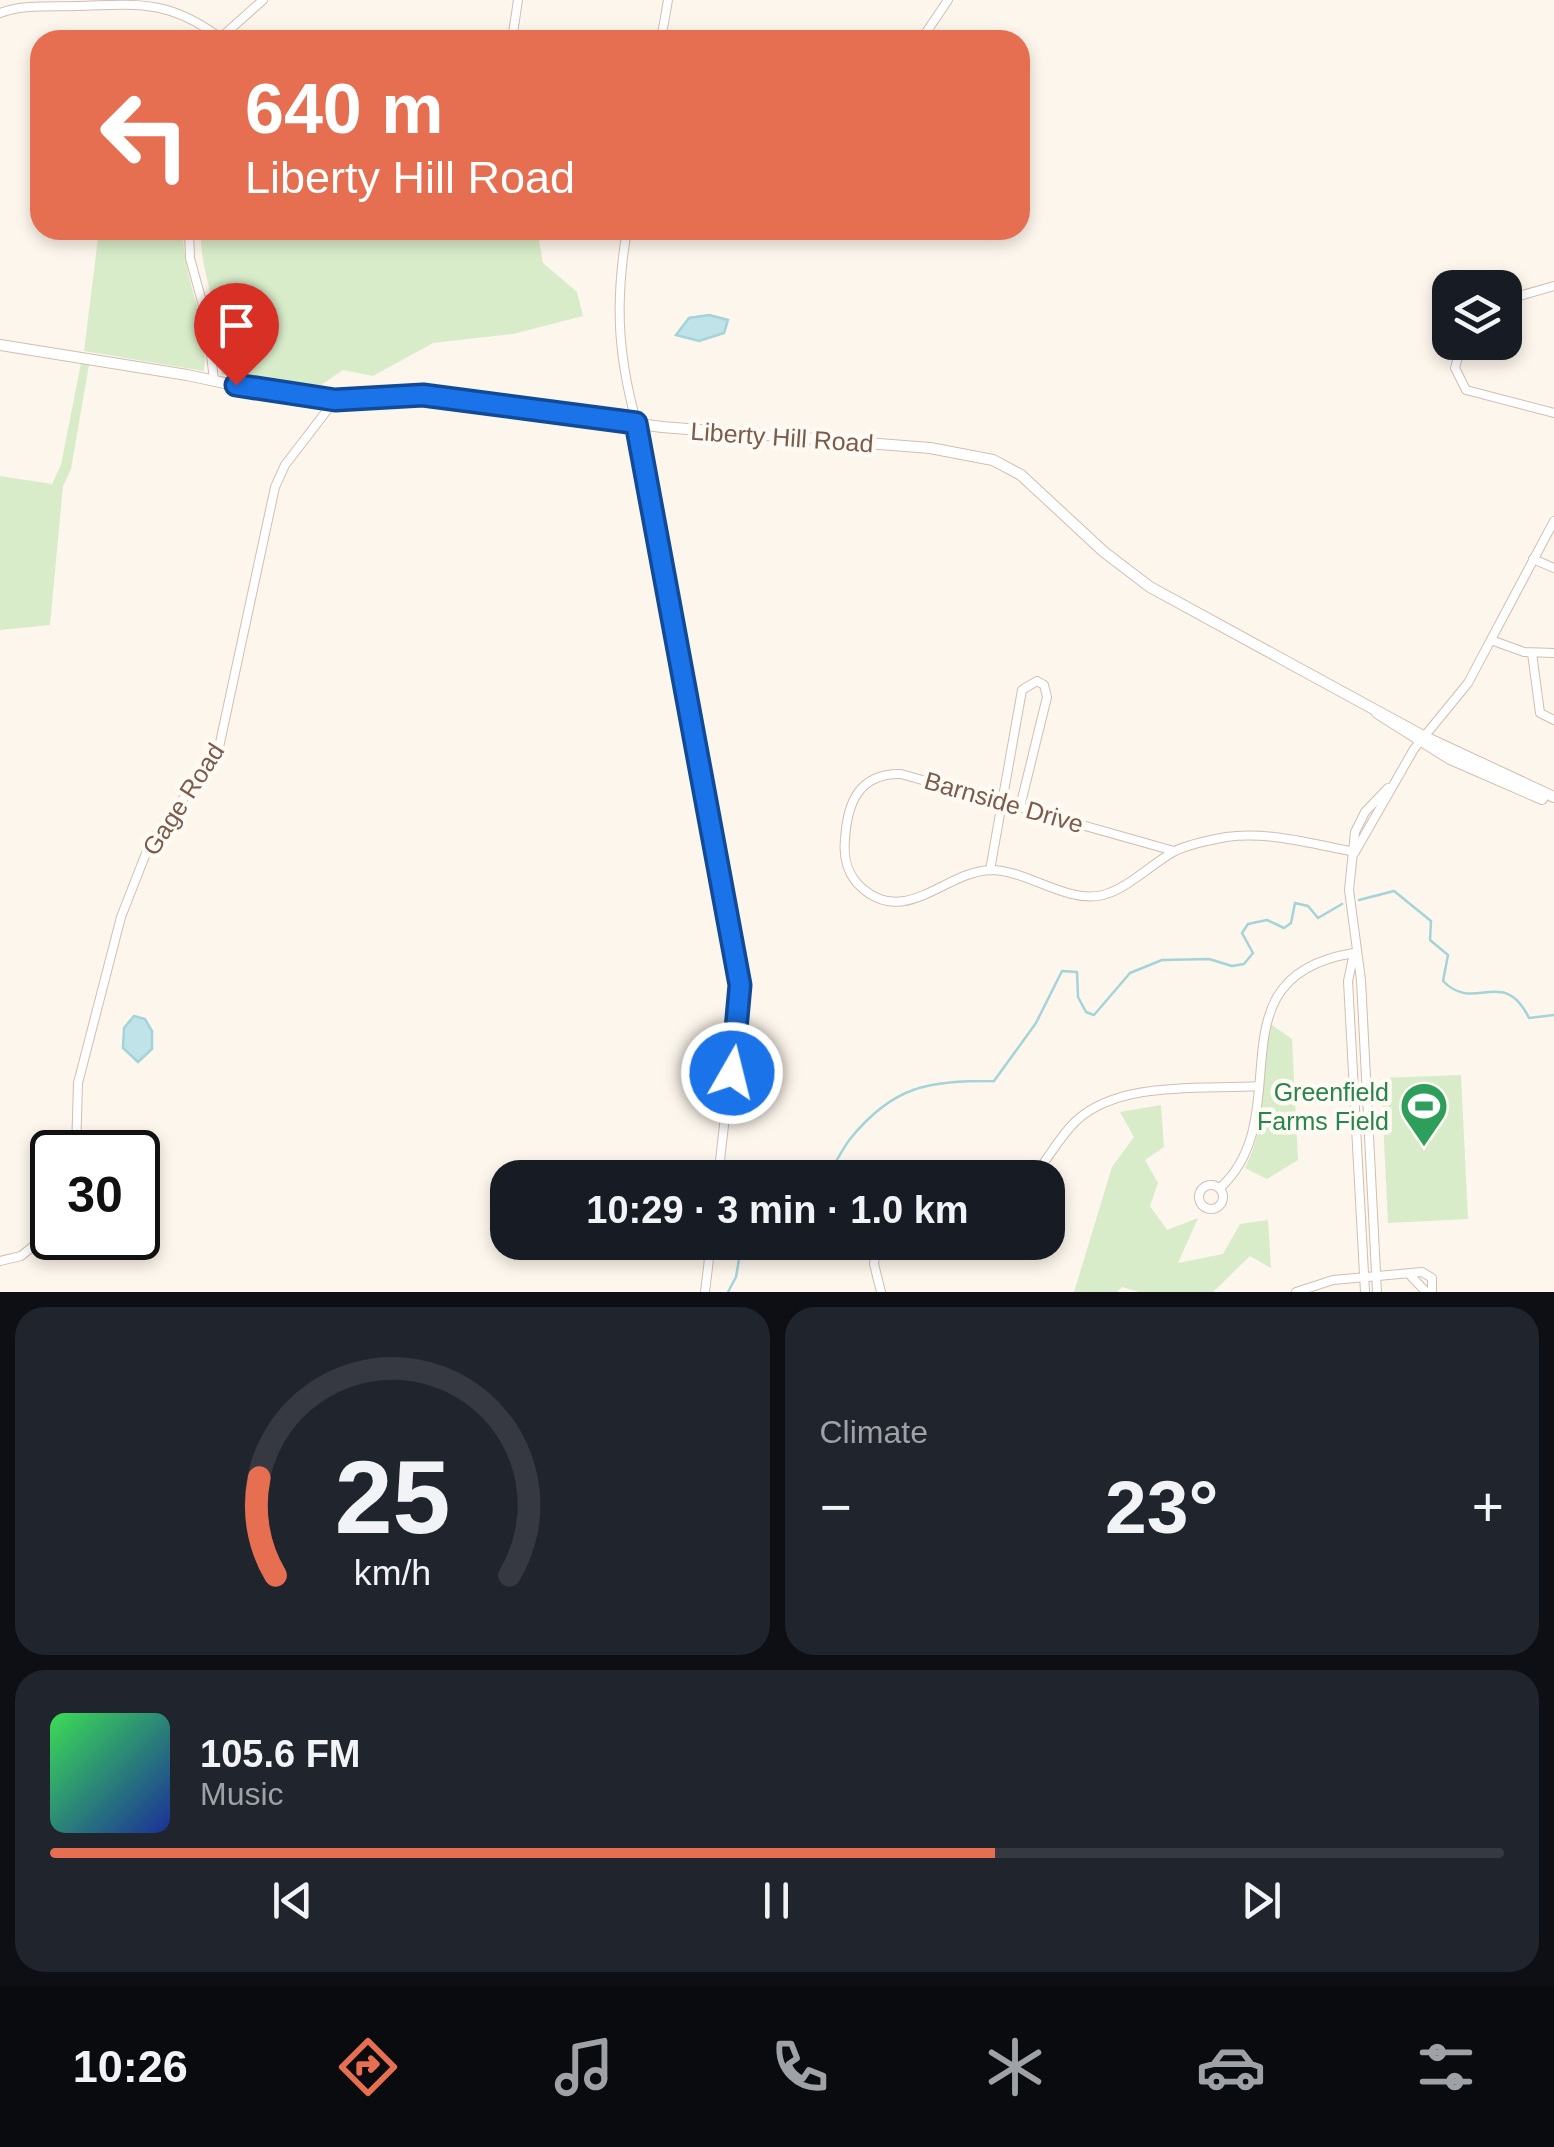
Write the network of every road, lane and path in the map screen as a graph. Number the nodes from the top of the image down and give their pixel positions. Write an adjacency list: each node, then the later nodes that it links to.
1 (263, 0): 7 (street)
2 (518, 0): 8 (street)
3 (668, 0): 9 (street)
4 (948, 0): 10 (street)
5 (0, 13): 6 (street)
6 (207, 30)
7 (229, 30)
8 (514, 30)
9 (664, 30)
10 (928, 30)
11 (191, 240): 17 (street)
12 (626, 240): 20 (street)
13 (1554, 286): 14 (street)
14 (1522, 295)
15 (0, 345): 17 (street, Liberty Hill Road)
16 (1457, 360): 19 (street)
17 (214, 380): 18 (street, Liberty Hill Road)
18 (335, 400): 20 (street, Liberty Hill Road); 37 (street, Gage Road)
19 (1554, 413)
20 (636, 423): 28 (street, Liberty Hill Road); 38 (street)
21 (1554, 521): 22 (street)
22 (1534, 559): 23 (street); 24 (street)
23 (1554, 568)
24 (1491, 640): 25 (street); 28 (street)
25 (1532, 653): 26 (street); 27 (street)
26 (1554, 653)
27 (1554, 720)
28 (1420, 739): 29 (street, Liberty Hill Road); 33 (street)
29 (1554, 800)
30 (1003, 803): 31 (street, Barnside Drive); 31 (street); 34 (street); 34 (street, Barnside Drive)
31 (1020, 807): 32 (street, Barnside Drive)
32 (1174, 852): 33 (street, Barnside Drive); 34 (street, Barnside Drive)
33 (1355, 852): 35 (street)
34 (990, 870)
35 (1354, 954): 36 (street); 45 (street)
36 (1259, 1086): 39 (street); 40 (street)
37 (77, 1130)
38 (720, 1160)
39 (1045, 1160)
40 (1220, 1188)
41 (30, 1249): 42 (street)
42 (0, 1260)
43 (709, 1260): 46 (street)
44 (875, 1260): 47 (street)
45 (1370, 1277): 48 (street); 49 (street); 50 (street); 51 (street)
46 (705, 1292)
47 (881, 1292)
48 (1296, 1292)
49 (1365, 1292)
50 (1377, 1292)
51 (1429, 1292)

